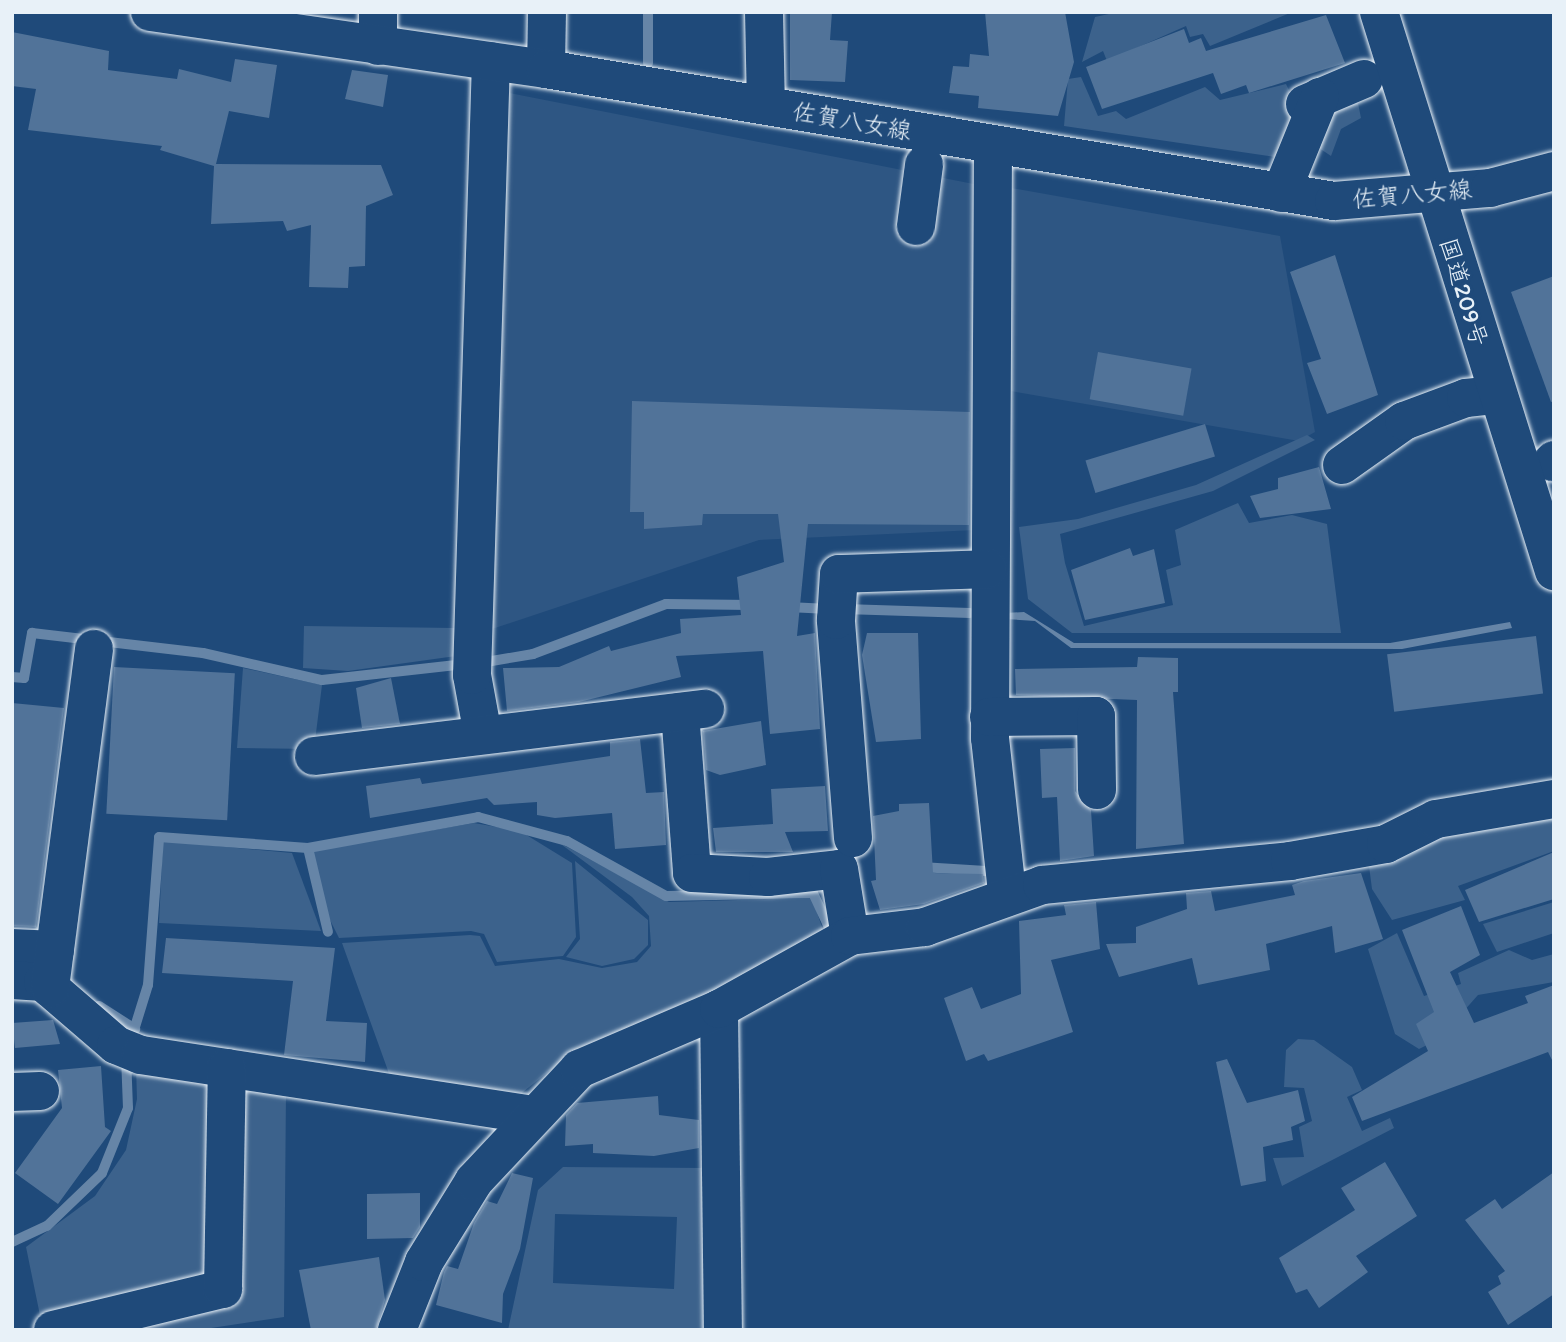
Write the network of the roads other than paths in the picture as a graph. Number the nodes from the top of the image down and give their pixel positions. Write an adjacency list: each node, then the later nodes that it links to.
1 (150, 12): 5 (main road, 佐賀八女線)
2 (547, 12): 7 (main road)
3 (764, 12): 9 (main road)
4 (1379, 12): 14 (main road, 国道209号)
5 (378, 29): 6 (main road, 佐賀八女線)
6 (491, 61): 7 (main road, 佐賀八女線); 22 (main road)
7 (546, 69): 9 (main road, 佐賀八女線)
8 (1364, 79): 13 (main road)
9 (766, 105): 10 (main road, 佐賀八女線)
10 (993, 147): 13 (main road, 佐賀八女線); 18 (main road)
11 (924, 164): 15 (main road)
12 (1554, 172): 14 (main road, 佐賀八女線)
13 (1281, 193): 14 (main road, 佐賀八女線)
14 (1434, 194): 16 (main road, 国道209号)
15 (916, 226)
16 (1496, 395): 17 (main road); 19 (main road, 国道209号)
17 (1342, 465)
18 (988, 569): 21 (main road); 26 (main road)
19 (1554, 571)
20 (94, 649): 30 (main road)
21 (989, 718): 24 (main road); 27 (main road)
22 (483, 736): 23 (main road); 28 (main road)
23 (314, 756)
24 (1097, 790)
25 (1554, 799): 27 (main road)
26 (853, 838)
27 (1007, 893): 28 (main road)
28 (850, 936): 33 (main road)
29 (12, 948): 30 (main road)
30 (55, 950): 32 (main road)
31 (12, 980): 32 (main road)
32 (50, 988): 34 (main road)
33 (719, 1009): 35 (main road); 38 (main road)
34 (227, 1068): 35 (main road); 36 (main road)
35 (534, 1115): 37 (main road)
36 (53, 1330)
37 (397, 1330)
38 (723, 1330)

